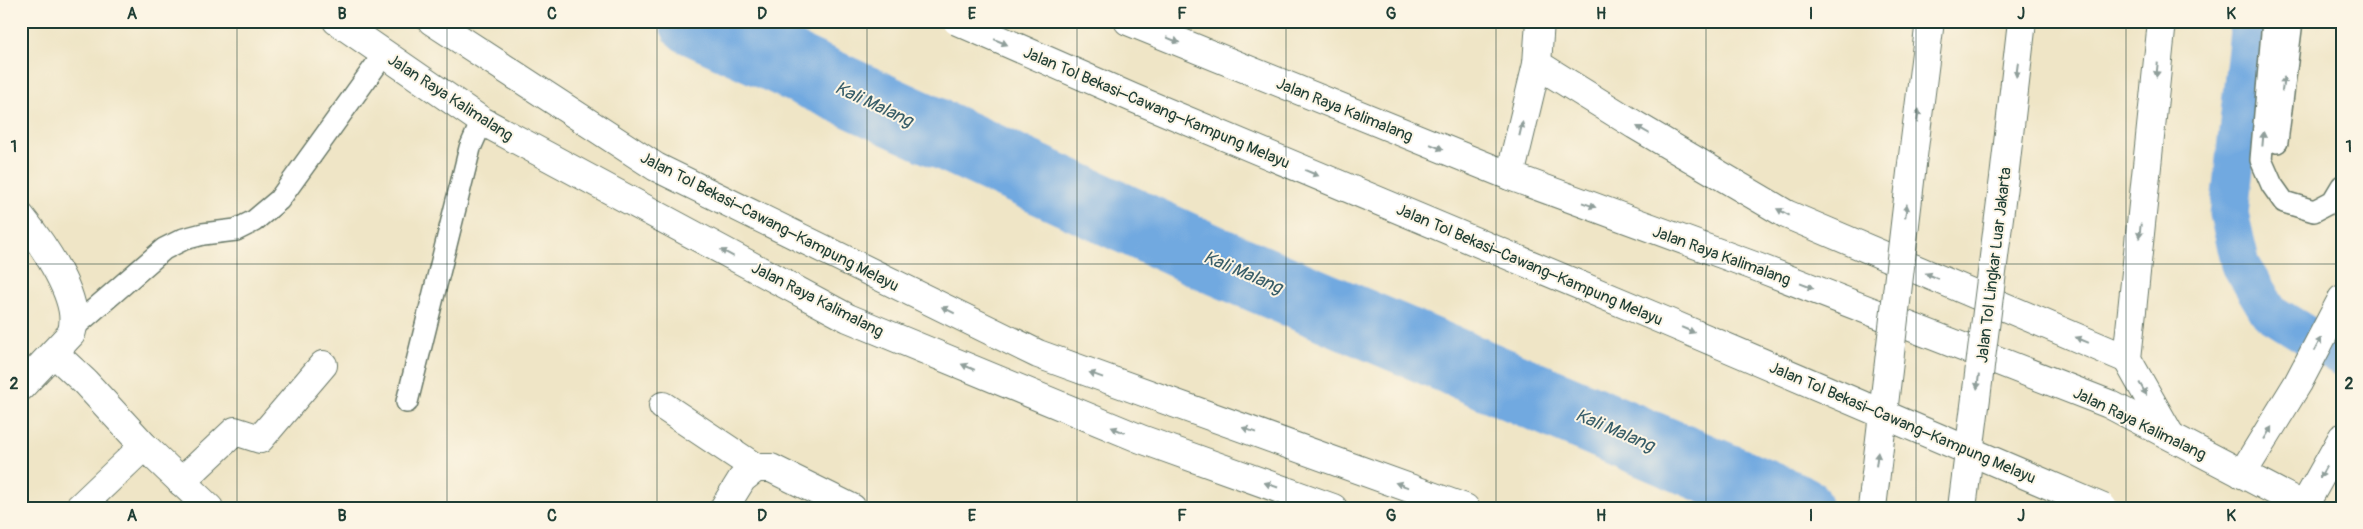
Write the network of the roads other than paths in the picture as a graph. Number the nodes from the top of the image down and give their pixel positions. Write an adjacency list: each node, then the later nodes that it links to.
1 (337, 21): 11 (main road, Jalan Raya Kalimalang)
2 (432, 21): 38 (main road, Jalan Tol Bekasi–Cawang–Kampung Melayu, one-way to 2)
3 (957, 21): 41 (main road, Jalan Tol Bekasi–Cawang–Kampung Melayu, one-way to 41, bridge)
4 (1128, 21): 14 (main road, Jalan Raya Kalimalang, one-way to 14)
5 (1540, 21): 12 (main road)
6 (1930, 21): 39 (main road, one-way to 6, bridge)
7 (2022, 21): 40 (main road, Jalan Tol Lingkar Luar Jakarta, one-way to 40, bridge)
8 (2162, 21): 21 (main road, one-way to 21)
9 (2274, 21): 15 (lane, one-way to 9)
10 (2292, 21): 15 (lane, one-way to 10)
11 (384, 54): 13 (main road, Jalan Raya Kalimalang); 19 (lane)
12 (1537, 64): 14 (main road, one-way to 12); 21 (main road, one-way to 12)
13 (482, 121): 24 (lane); 37 (main road, Jalan Raya Kalimalang, one-way to 13)
14 (1510, 176): 26 (main road, Jalan Raya Kalimalang, one-way to 26)
15 (2272, 185): 16 (lane)
16 (2342, 186)
17 (21, 217): 19 (main road)
18 (2340, 302): 30 (main road, one-way to 18)
19 (73, 319): 20 (main road)
20 (54, 352): 23 (main road); 28 (main road)
21 (2127, 359): 26 (main road, one-way to 26)
22 (323, 365): 31 (main road)
23 (21, 387)
24 (407, 402)
25 (663, 406): 29 (main road)
26 (2170, 435): 30 (main road, Jalan Raya Kalimalang)
27 (2342, 438): 32 (main road, one-way to 32)
28 (144, 446): 31 (main road); 33 (main road)
29 (756, 468): 35 (main road); 36 (main road)
30 (2242, 474): 32 (main road, Jalan Raya Kalimalang)
31 (182, 482): 34 (main road)
32 (2306, 507)
33 (79, 508)
34 (209, 508)
35 (724, 508)
36 (852, 508)
37 (1333, 508)
38 (1465, 508)
39 (1872, 508)
40 (1962, 508)
41 (2103, 508)

